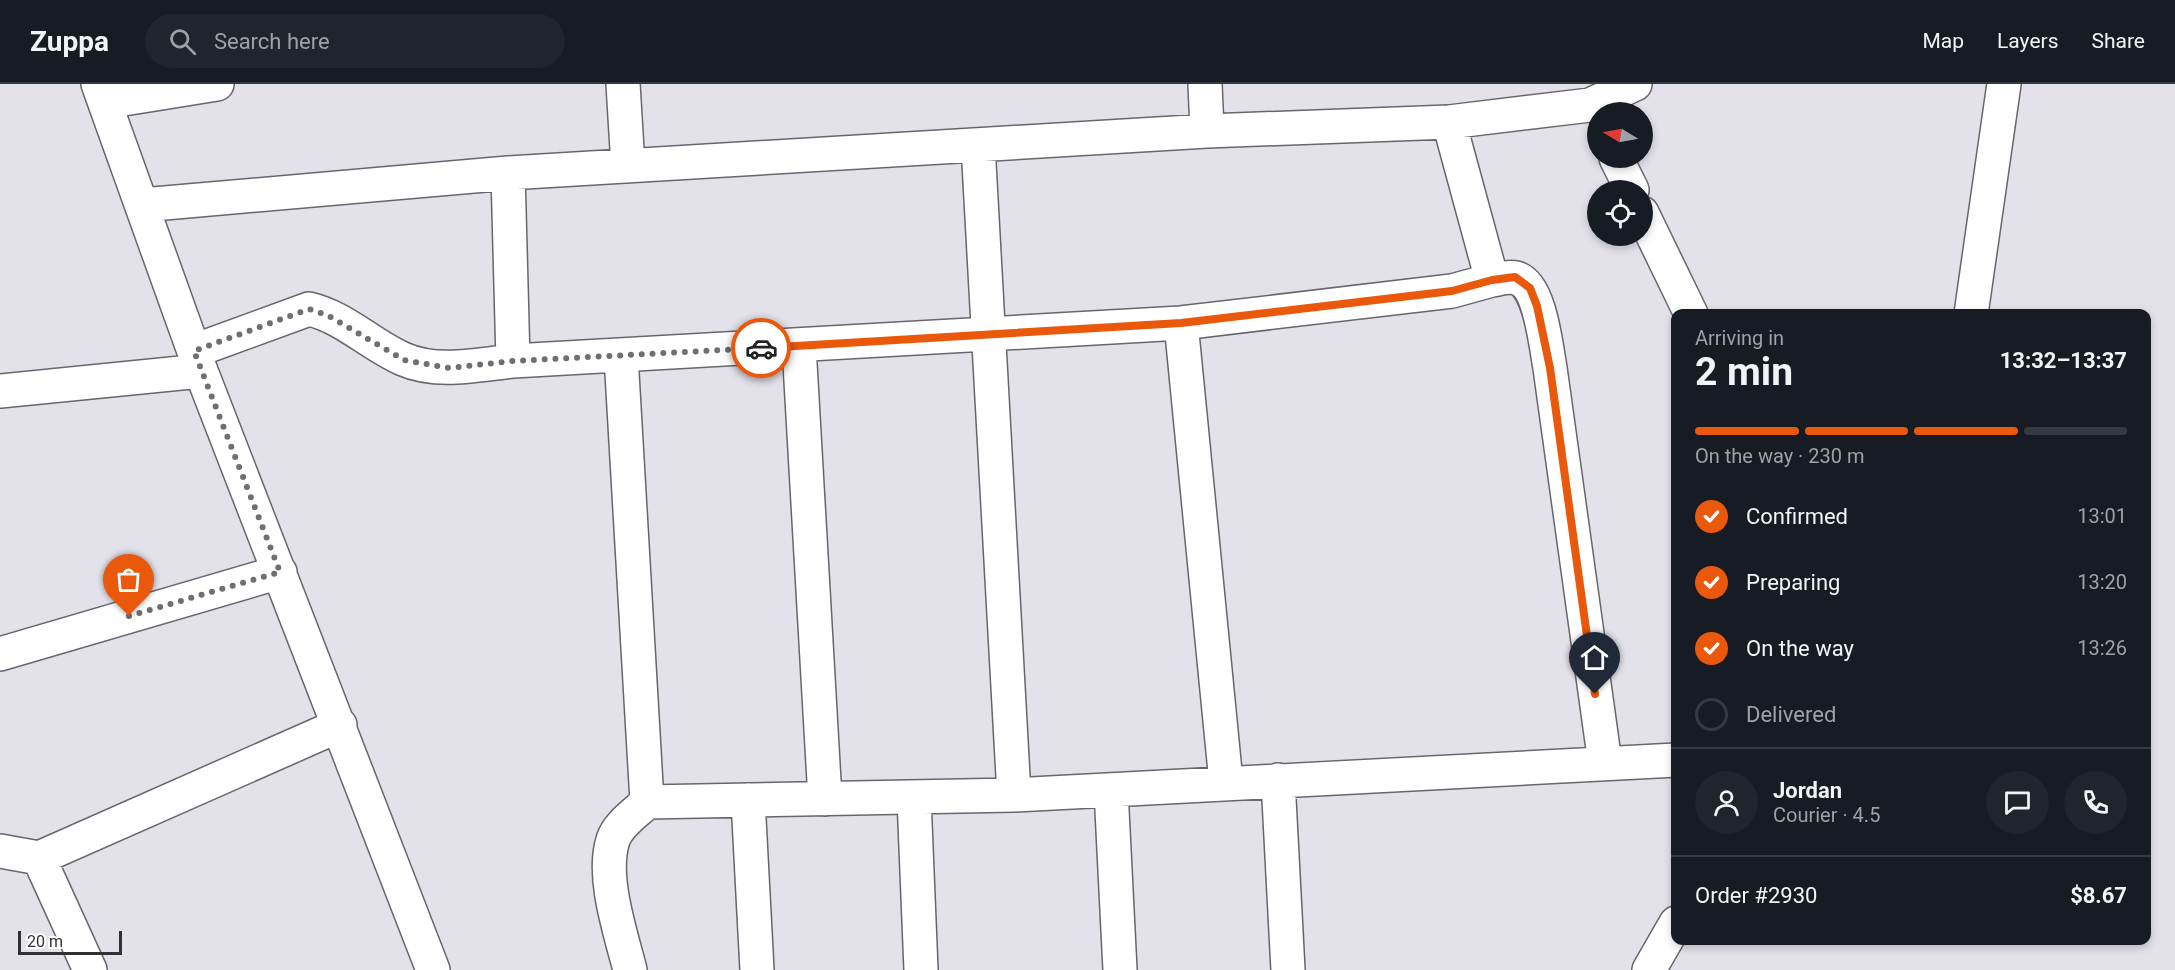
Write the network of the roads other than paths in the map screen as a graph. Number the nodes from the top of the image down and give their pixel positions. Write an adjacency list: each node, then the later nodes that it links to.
1 (217, 84): 6 (street)
2 (623, 84): 12 (street)
3 (1205, 84): 10 (street)
4 (1635, 84): 7 (street)
5 (2004, 84): 18 (street)
6 (101, 93): 14 (street)
7 (1591, 102)
8 (1587, 103): 9 (street)
9 (1449, 122): 10 (street); 16 (street)
10 (1207, 131): 11 (street)
11 (978, 145): 12 (street); 20 (street)
12 (628, 166): 13 (street)
13 (507, 173): 14 (street); 24 (street)
14 (142, 205): 23 (street)
15 (1653, 236): 17 (street)
16 (1492, 280): 19 (street); 30 (street)
17 (1689, 309)
18 (1972, 309)
19 (1181, 323): 20 (street); 32 (street)
20 (989, 335): 21 (street); 34 (street)
21 (799, 346): 22 (street); 36 (street)
22 (621, 356): 24 (street); 38 (street)
23 (197, 361): 24 (street); 25 (street); 26 (street)
24 (513, 361)
25 (0, 391)
26 (280, 572): 27 (street); 28 (street)
27 (0, 654)
28 (340, 725): 40 (street); 43 (street)
29 (1671, 760): 30 (street)
30 (1605, 763): 31 (street)
31 (1278, 780): 32 (street); 48 (street)
32 (1226, 782): 33 (street)
33 (1110, 790): 34 (street); 47 (street)
34 (1014, 795): 35 (street)
35 (914, 798): 36 (street); 46 (street)
36 (825, 799): 37 (street)
37 (748, 800): 38 (street); 45 (street)
38 (647, 802): 44 (street)
39 (0, 850): 40 (street)
40 (39, 858): 42 (street)
41 (1671, 932): 49 (street)
42 (90, 970)
43 (433, 970)
44 (630, 970)
45 (757, 970)
46 (921, 970)
47 (1120, 970)
48 (1288, 970)
49 (1649, 970)

